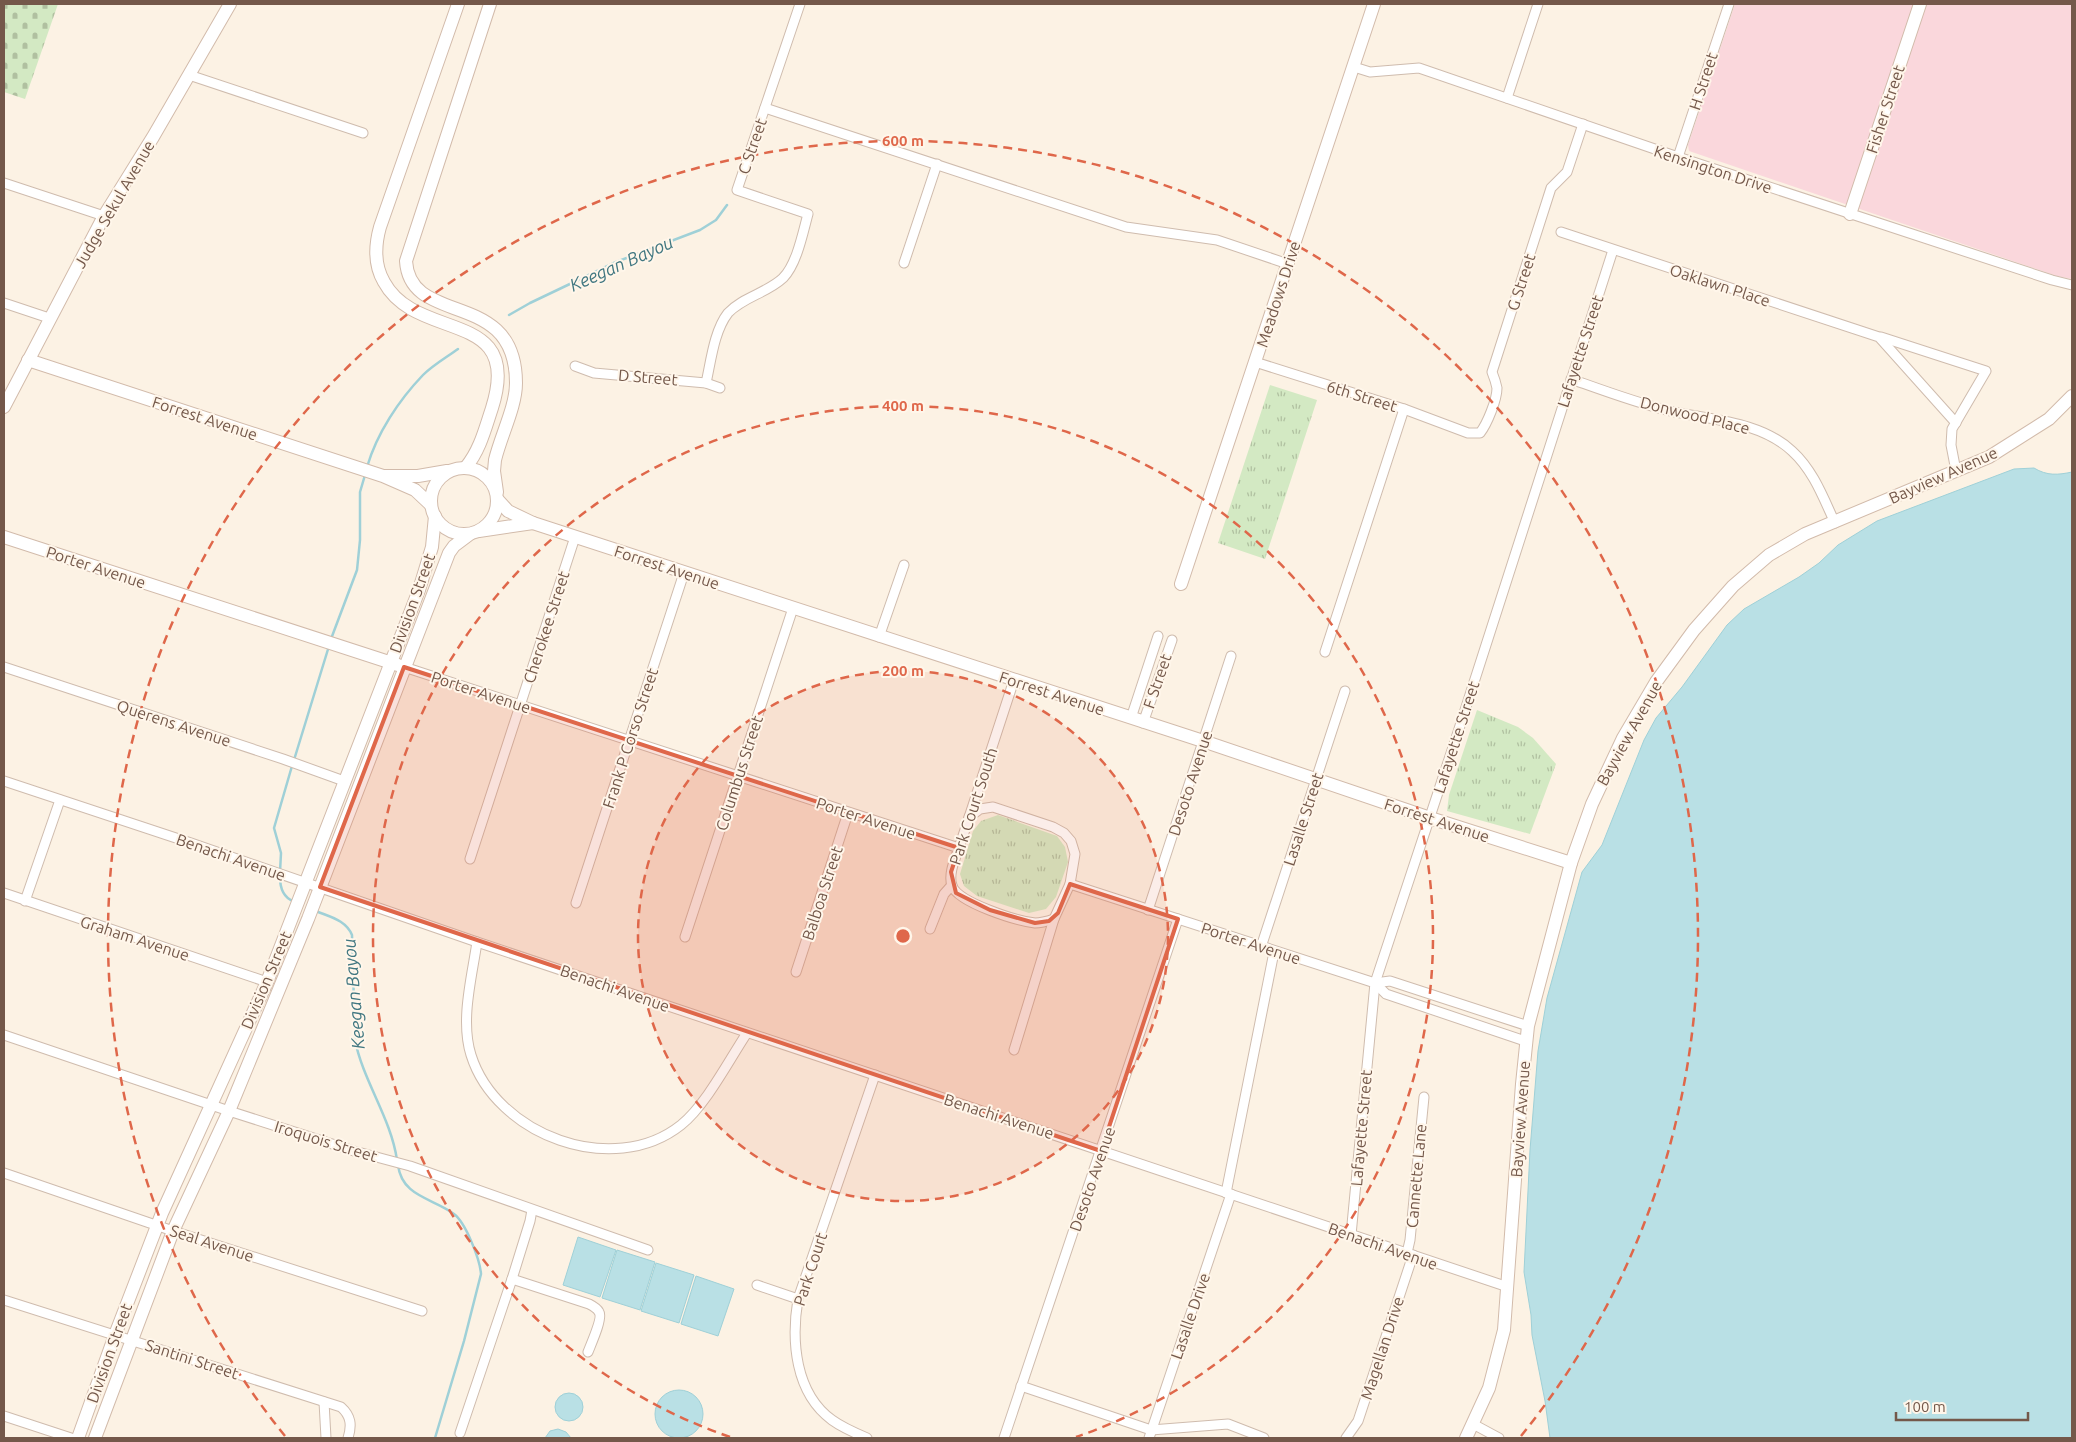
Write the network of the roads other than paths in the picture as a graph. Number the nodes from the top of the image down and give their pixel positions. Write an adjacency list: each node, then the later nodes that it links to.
1 (230, 4): 10 (street, Judge Sekul Avenue)
2 (458, 4): 39 (street)
3 (490, 4): 43 (street)
4 (800, 4): 12 (street, C Street)
5 (1374, 4): 9 (street, Meadows Drive)
6 (1538, 4): 11 (street)
7 (1729, 4): 15 (street, H Street)
8 (1920, 4): 18 (street, Fisher Street)
9 (1354, 67): 11 (street, Kensington Drive); 23 (street, Meadows Drive)
10 (188, 75): 14 (street); 19 (street, Judge Sekul Avenue)
11 (1507, 98): 13 (street, Kensington Drive)
12 (765, 108): 16 (street); 32 (street, C Street)
13 (1583, 124): 15 (street, Kensington Drive); 38 (street, G Street)
14 (364, 133)
15 (1678, 157): 18 (street, Kensington Drive)
16 (936, 164): 22 (street); 23 (street)
17 (4, 183): 19 (street)
18 (1850, 214): 24 (street, Kensington Drive)
19 (104, 216): 26 (street, Judge Sekul Avenue)
20 (1561, 232): 21 (street, Oaklawn Place)
21 (1613, 250): 27 (street, Oaklawn Place); 31 (street, Lafayette Street)
22 (904, 263)
23 (1288, 264): 29 (street, Meadows Drive)
24 (2072, 285)
25 (4, 303): 26 (street)
26 (49, 318): 28 (street, Judge Sekul Avenue)
27 (1879, 337): 37 (street, Oaklawn Place); 37 (street, Oaklawn Place)
28 (28, 360): 35 (street, Judge Sekul Avenue); 42 (street, Forrest Avenue)
29 (1255, 362): 36 (street, 6th Street); 52 (street, Meadows Drive)
30 (575, 366): 32 (street, D Street)
31 (1571, 379): 45 (street, Donwood Place); 76 (street, Lafayette Street)
32 (706, 383): 33 (street, D Street)
33 (720, 388)
34 (2072, 396): 41 (street, Bayview Avenue)
35 (4, 407)
36 (1404, 409): 38 (street, 6th Street); 57 (street)
37 (1956, 422): 41 (street, Oaklawn Place)
38 (1468, 433)
39 (466, 467): 40 (street); 43 (street)
40 (450, 470): 42 (street, Forrest Avenue); 44 (street)
41 (1956, 470): 45 (street, Bayview Avenue)
42 (377, 474): 44 (street, Forrest Avenue)
43 (497, 496): 46 (street, Forrest Avenue); 47 (street)
44 (433, 510): 47 (street); 59 (street, Division Street)
45 (1834, 523): 79 (street, Bayview Avenue)
46 (533, 524): 47 (street, Forrest Avenue); 49 (street, Forrest Avenue)
47 (474, 532): 61 (street, Division Street)
48 (4, 537): 59 (street, Porter Avenue)
49 (575, 537): 51 (street, Forrest Avenue); 64 (street, Cherokee Street)
50 (904, 565): 55 (street)
51 (684, 573): 53 (street, Forrest Avenue); 67 (street, Frank P Corso Street)
52 (1181, 584)
53 (793, 608): 55 (street, Forrest Avenue); 69 (street, Columbus Street)
54 (1158, 636): 65 (street, F Street)
55 (879, 637): 62 (street, Forrest Avenue)
56 (1172, 640): 66 (street, F Street)
57 (1325, 652)
58 (1231, 656): 68 (street, Desoto Avenue)
59 (391, 662): 61 (street, Porter Avenue); 72 (street, Division Street)
60 (4, 667): 72 (street, Querens Avenue)
61 (404, 667): 64 (street, Porter Avenue); 83 (street, Division Street)
62 (1014, 680): 65 (street, Forrest Avenue); 75 (street, Park Court South)
63 (1345, 691): 70 (street, Lasalle Street)
64 (520, 704): 67 (street, Porter Avenue); 78 (street, Cherokee Street)
65 (1130, 718): 66 (street, Forrest Avenue)
66 (1143, 723): 68 (street, Forrest Avenue)
67 (629, 741): 69 (street, Porter Avenue); 86 (street, Frank P Corso Street)
68 (1204, 742): 70 (street, Forrest Avenue); 87 (street, Desoto Avenue)
69 (738, 776): 74 (street, Porter Avenue); 91 (street, Columbus Street)
70 (1317, 780): 76 (street, Forrest Avenue); 93 (street, Lasalle Street)
71 (4, 781): 73 (street, Benachi Avenue)
72 (344, 781): 80 (street, Division Street)
73 (60, 800): 80 (street, Benachi Avenue); 85 (street)
74 (848, 813): 77 (street, Porter Avenue); 95 (street, Balboa Street)
75 (969, 817): 77 (street, Park Court South); 81 (street)
76 (1430, 818): 79 (street, Forrest Avenue); 97 (street, Lafayette Street)
77 (959, 848): 82 (street, Park Court South)
78 (470, 859)
79 (1571, 863): 98 (street, Bayview Avenue)
80 (305, 882): 83 (street, Benachi Avenue); 96 (street, Division Street)
81 (1070, 884): 87 (street, Porter Avenue); 88 (street)
82 (952, 885): 88 (street); 90 (street, Park Court South)
83 (320, 887): 92 (street, Benachi Avenue); 106 (street, Division Street)
84 (4, 894): 85 (street, Graham Avenue)
85 (25, 901): 96 (street, Graham Avenue)
86 (576, 903)
87 (1148, 910): 89 (street, Porter Avenue)
88 (1054, 919): 102 (street)
89 (1178, 919): 93 (street, Porter Avenue); 107 (street, Desoto Avenue)
90 (930, 929)
91 (686, 937)
92 (477, 942): 99 (street, Benachi Avenue); 99 (street)
93 (1261, 947): 94 (street, Porter Avenue)
94 (1274, 952): 97 (street, Porter Avenue); 109 (street)
95 (796, 972)
96 (267, 982): 105 (street, Division Street)
97 (1375, 984): 98 (street, Porter Avenue); 101 (street, Porter Avenue); 113 (street, Lafayette Street)
98 (1528, 1026): 101 (street, Bayview Avenue)
99 (747, 1033): 103 (street, Benachi Avenue)
100 (4, 1034): 105 (street, Iroquois Street)
101 (1525, 1041): 118 (street, Bayview Avenue)
102 (1014, 1050)
103 (875, 1076): 107 (street, Benachi Avenue); 119 (street, Park Court)
104 (1424, 1097): 115 (street, Cannette Lane)
105 (211, 1105): 106 (street, Iroquois Street); 111 (street, Division Street)
106 (228, 1111): 110 (street, Iroquois Street); 112 (street, Division Street)
107 (1102, 1150): 109 (street, Benachi Avenue); 125 (street, Desoto Avenue)
108 (4, 1173): 111 (street, Seal Avenue)
109 (1228, 1194): 113 (street, Benachi Avenue); 130 (street, Lasalle Drive)
110 (532, 1210): 114 (street, Iroquois Street); 116 (street)
111 (157, 1225): 112 (street, Seal Avenue); 122 (street, Division Street)
112 (173, 1231): 121 (street, Seal Avenue); 123 (street, Division Street)
113 (1351, 1235): 115 (street, Benachi Avenue)
114 (648, 1250)
115 (1410, 1254): 118 (street, Benachi Avenue); 139 (street, Magellan Drive)
116 (512, 1279): 124 (street); 129 (street)
117 (756, 1285): 119 (street)
118 (1508, 1287): 128 (street, Bayview Avenue)
119 (798, 1299): 136 (street, Park Court)
120 (4, 1300): 122 (street, Santini Street)
121 (422, 1311)
122 (115, 1335): 123 (street, Santini Street); 132 (street, Division Street)
123 (131, 1340): 126 (street, Santini Street); 133 (street, Division Street)
124 (588, 1352)
125 (1021, 1386): 130 (street); 137 (street, Desoto Avenue)
126 (324, 1402): 134 (street); 135 (street, Santini Street)
127 (4, 1416): 131 (street)
128 (1473, 1424): 140 (street); 141 (street)
129 (460, 1433)
130 (1150, 1434): 138 (street)
131 (71, 1438)
132 (78, 1438)
133 (94, 1438)
134 (326, 1438)
135 (348, 1438)
136 (867, 1438)
137 (1004, 1438)
138 (1264, 1438)
139 (1346, 1438)
140 (1466, 1438)
141 (1499, 1438)

